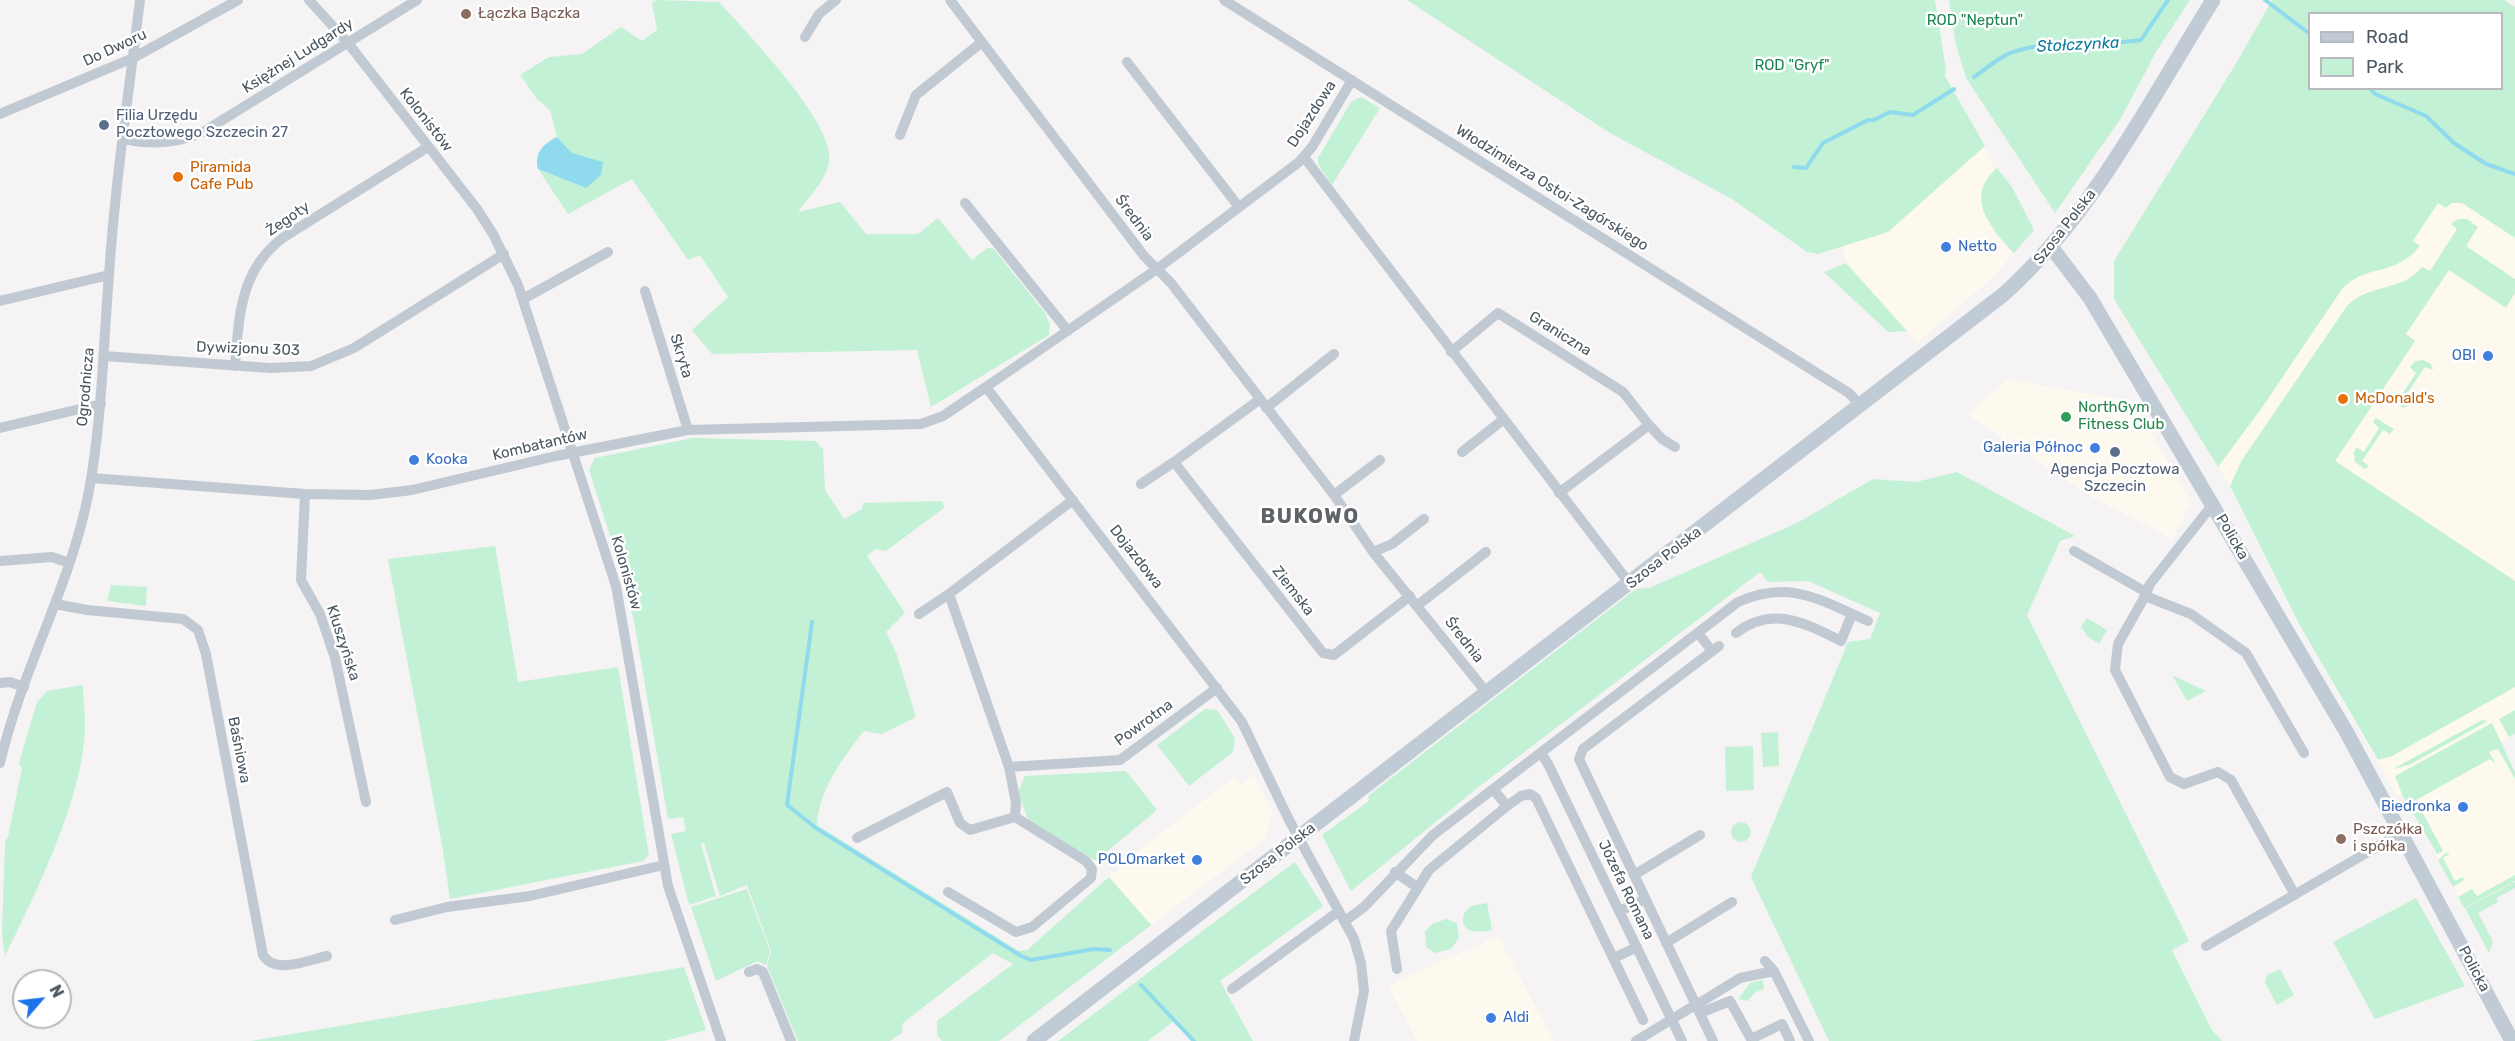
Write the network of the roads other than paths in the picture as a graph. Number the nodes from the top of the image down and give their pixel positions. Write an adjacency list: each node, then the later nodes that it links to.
1 (140, 0): 12 (street, Ogrodnicza)
2 (237, 0): 12 (street, Do Dworu)
3 (309, 0): 10 (street, Kolonistów)
4 (417, 0): 10 (street, Księżnej Ludgardy)
5 (836, 0): 9 (street)
6 (950, 0): 11 (street, Średnia)
7 (1224, 0): 14 (street, Włodzimierza Ostoi-Zagórskiego)
8 (2213, 0): 22 (street, Szosa Polska)
9 (805, 37)
10 (348, 42): 17 (street, Księżnej Ludgardy); 18 (street, Kolonistów)
11 (982, 42): 16 (street); 25 (street, Średnia)
12 (133, 58): 15 (street, Do Dworu); 17 (street, Ogrodnicza)
13 (1127, 62): 21 (street)
14 (1352, 80): 19 (street, Dojazdowa); 38 (street, Włodzimierza Ostoi-Zagórskiego)
15 (0, 114)
16 (900, 135)
17 (124, 139): 26 (street, Ogrodnicza)
18 (428, 147): 24 (street, Kolonistów); 34 (street, Żegoty)
19 (1304, 157): 21 (street, Dojazdowa); 31 (street)
20 (965, 203): 30 (street)
21 (1239, 207): 25 (street, Dojazdowa)
22 (2052, 248): 38 (street, Szosa Polska); 54 (street, Policka)
23 (608, 252): 28 (street)
24 (504, 254): 28 (street, Kolonistów); 34 (street, Dywizjonu 303)
25 (1157, 269): 30 (street, Dojazdowa); 37 (street, Średnia)
26 (109, 275): 29 (street); 33 (street, Ogrodnicza)
27 (645, 291): 42 (street, Skryta)
28 (523, 298): 45 (street, Kolonistów)
29 (0, 301)
30 (1068, 331): 35 (street, Dojazdowa)
31 (1451, 352): 39 (street); 40 (street, Graniczna)
32 (1334, 354): 37 (street)
33 (104, 356): 34 (street, Dywizjonu 303); 36 (street, Ogrodnicza)
34 (235, 366)
35 (986, 387): 42 (street, Kombatantów); 53 (street, Dojazdowa)
36 (101, 404): 41 (street); 48 (street, Ogrodnicza)
37 (1262, 404): 47 (street); 52 (street, Średnia)
38 (1861, 406): 61 (street, Szosa Polska)
39 (1504, 419): 44 (street); 50 (street)
40 (1649, 425): 43 (street, Graniczna); 50 (street)
41 (0, 428)
42 (688, 430): 45 (street, Kombatantów)
43 (1676, 447)
44 (1462, 452)
45 (573, 453): 51 (street, Kombatantów); 91 (street, Kolonistów)
46 (1380, 460): 52 (street)
47 (1174, 462): 49 (street); 63 (street, Ziemska)
48 (91, 478): 51 (street, Kombatantów); 60 (street, Ogrodnicza)
49 (1141, 484)
50 (1559, 493): 61 (street)
51 (304, 494): 84 (street, Kłuszyńska)
52 (1334, 495): 57 (street, Średnia)
53 (1073, 500): 62 (street); 74 (street, Dojazdowa)
54 (2213, 504): 64 (street); 87 (street, Policka)
55 (1424, 519): 57 (street)
56 (2074, 551): 64 (street)
57 (1373, 552): 63 (street, Średnia)
58 (1486, 552): 66 (street)
59 (0, 561): 60 (street)
60 (69, 563): 65 (street, Ogrodnicza)
61 (1630, 584): 75 (street, Szosa Polska)
62 (949, 594): 67 (street); 82 (street)
63 (1410, 596): 66 (street, Średnia)
64 (2145, 596): 80 (street); 96 (street)
65 (55, 604): 73 (street, Ogrodnicza); 106 (street, Baśniowa)
66 (1418, 605): 75 (street, Średnia)
67 (919, 614)
68 (1852, 614): 69 (street); 70 (street); 71 (street)
69 (1868, 621)
70 (1698, 633): 76 (street); 77 (street)
71 (1736, 633)
72 (0, 683): 73 (street)
73 (24, 687): 78 (street, Ogrodnicza)
74 (1218, 688): 82 (street, Powrotna); 90 (street, Dojazdowa)
75 (1487, 693): 90 (street, Szosa Polska)
76 (1590, 716): 77 (street); 79 (street)
77 (1604, 734): 93 (street)
78 (1, 751): 81 (street, Ogrodnicza)
79 (1541, 753): 83 (street); 100 (street, Józefa Romana)
80 (2304, 753)
81 (0, 763)
82 (1009, 767): 86 (street)
83 (1493, 789): 85 (street); 92 (street)
84 (366, 802)
85 (1507, 806): 94 (street); 107 (street)
86 (1015, 817): 89 (street); 95 (street)
87 (2401, 833): 96 (street); 125 (street, Policka)
88 (1700, 835): 93 (street)
89 (857, 838)
90 (1299, 838): 99 (street, Dojazdowa); 118 (street, Szosa Polska)
91 (664, 865): 101 (street); 116 (street, Kolonistów)
92 (1395, 872): 94 (street); 102 (street)
93 (1634, 875): 97 (street)
94 (1417, 887): 109 (street)
95 (948, 892)
96 (2295, 895): 104 (street)
97 (1645, 899): 100 (street); 103 (street)
98 (1732, 902): 103 (street)
99 (1340, 911): 102 (street, Dojazdowa); 112 (street)
100 (1620, 911): 105 (street, Józefa Romana)
101 (395, 920)
102 (1346, 921): 119 (street, Dojazdowa)
103 (1666, 943): 113 (street)
104 (2206, 946)
105 (1637, 947): 107 (street); 115 (street, Józefa Romana)
106 (327, 956)
107 (1614, 958): 114 (street)
108 (1765, 961): 110 (street)
109 (1398, 969)
110 (1774, 971): 113 (street); 124 (street)
111 (749, 972): 117 (street)
112 (1232, 989)
113 (1702, 1007): 115 (street); 122 (street); 123 (street)
114 (1643, 1020)
115 (1672, 1020): 120 (street); 121 (street, Józefa Romana)
116 (721, 1041)
117 (791, 1041)
118 (1034, 1041)
119 (1354, 1041)
120 (1636, 1041)
121 (1682, 1041)
122 (1713, 1041)
123 (1790, 1041)
124 (1809, 1041)
125 (2512, 1041)

